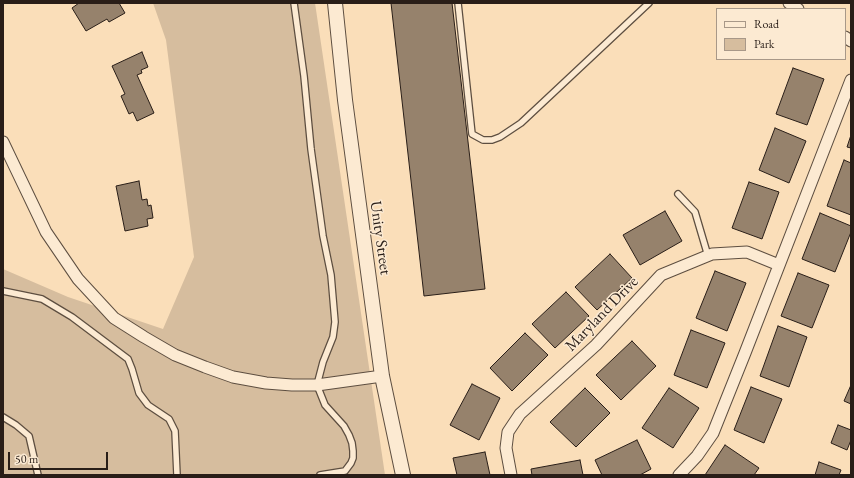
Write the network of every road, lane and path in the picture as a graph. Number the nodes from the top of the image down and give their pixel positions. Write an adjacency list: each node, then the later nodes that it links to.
1 (294, 3): 12 (lane)
2 (335, 3): 11 (street, Unity Street)
3 (458, 3): 4 (lane)
4 (649, 3)
5 (851, 80): 9 (street)
6 (3, 142): 12 (street)
7 (678, 194): 8 (lane)
8 (708, 256): 9 (street, Maryland Drive); 18 (street, Maryland Drive)
9 (779, 265): 19 (street)
10 (3, 290): 15 (lane)
11 (382, 376): 12 (street); 17 (street, Unity Street)
12 (317, 384): 16 (lane)
13 (3, 417): 14 (lane)
14 (38, 475)
15 (177, 475)
16 (320, 475)
17 (403, 475)
18 (511, 475)
19 (679, 475)

